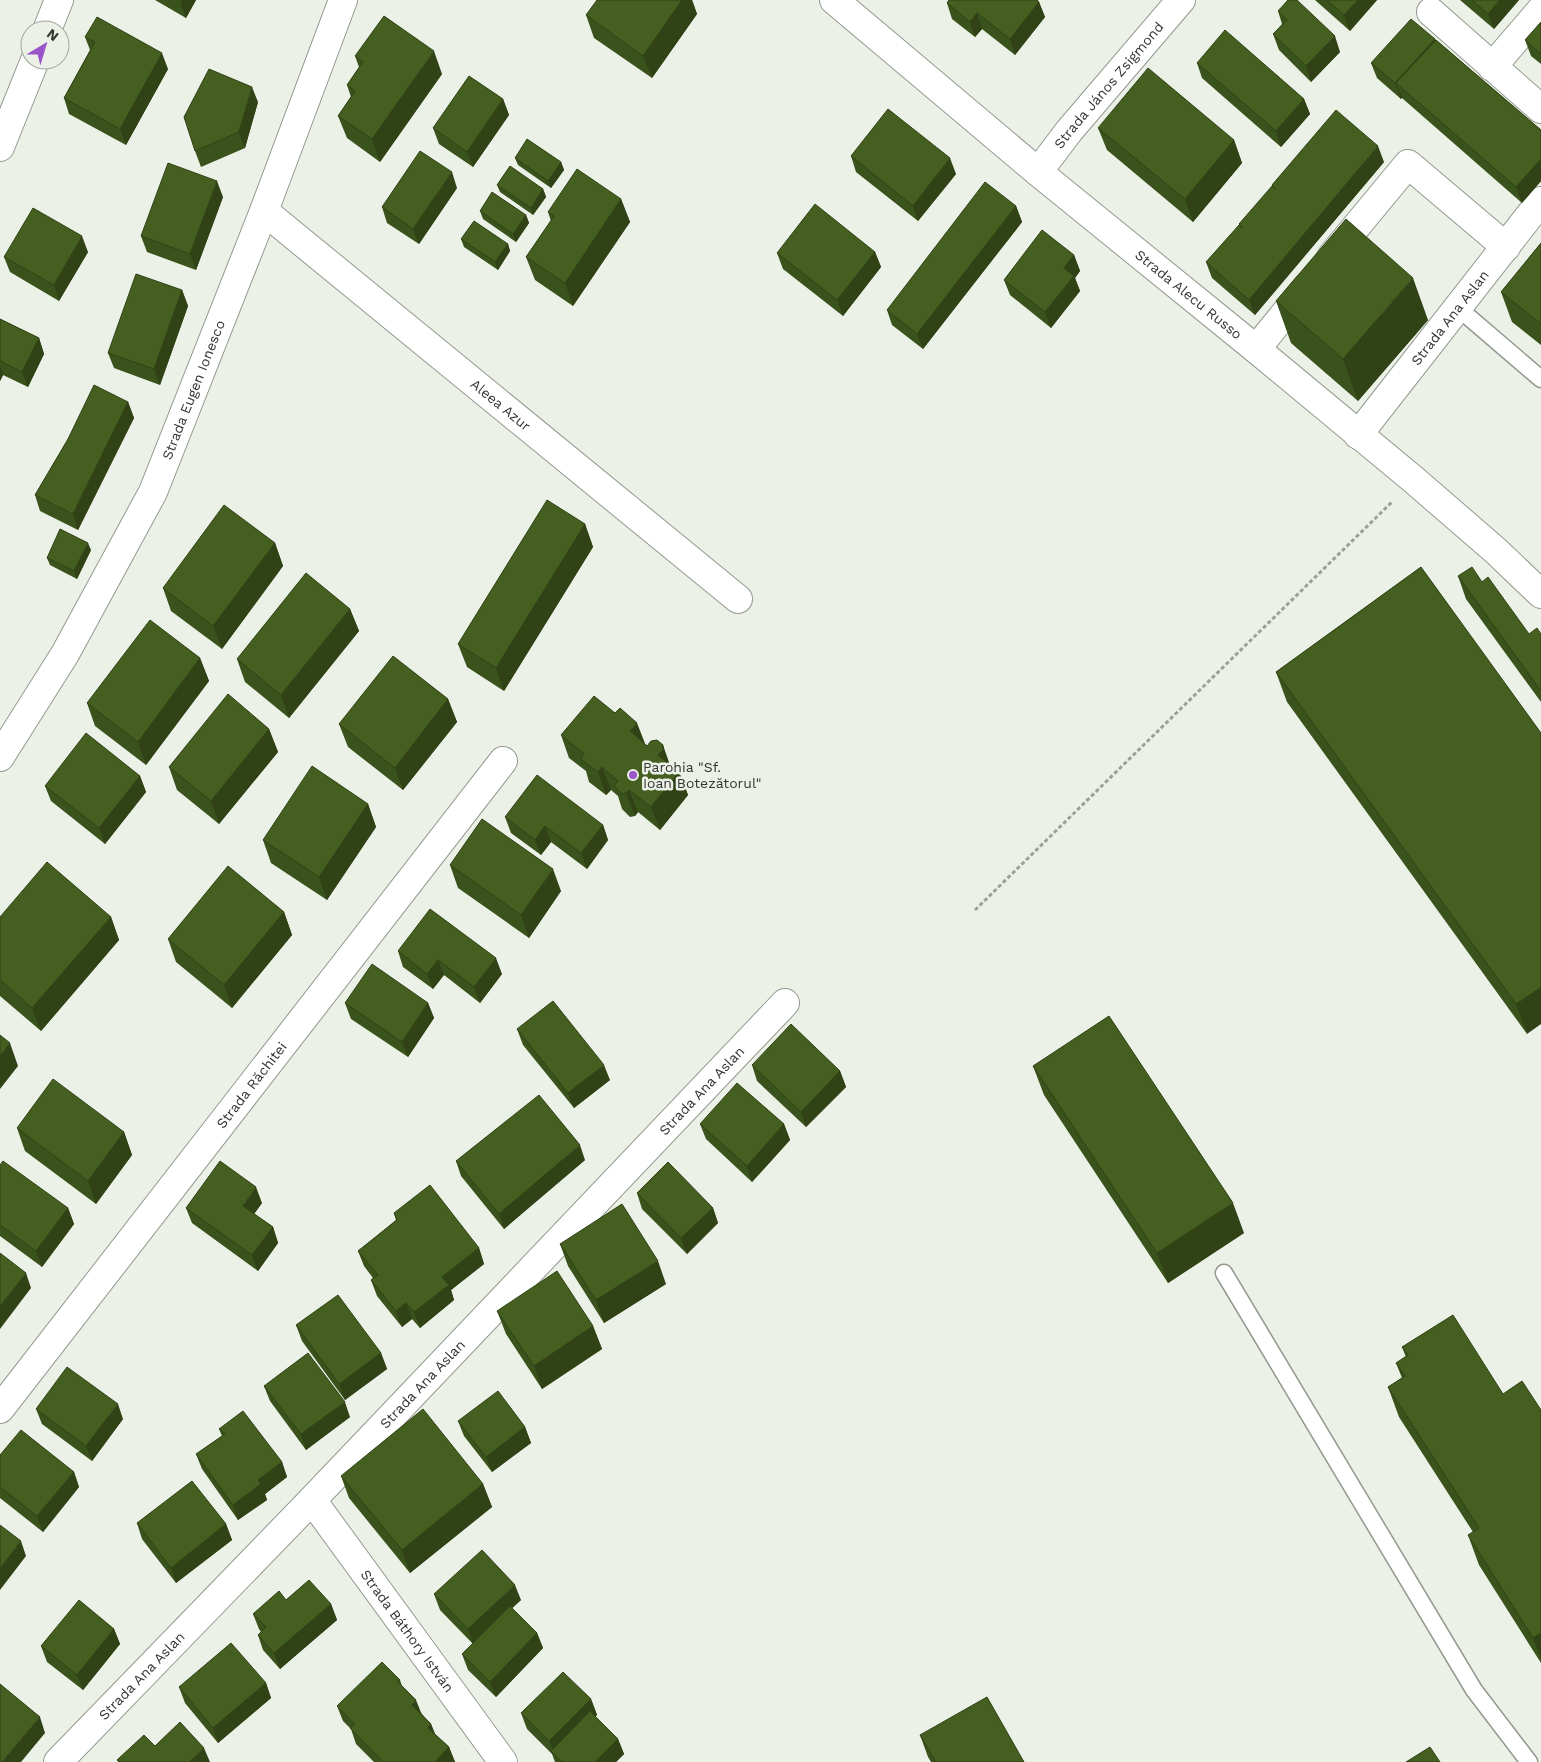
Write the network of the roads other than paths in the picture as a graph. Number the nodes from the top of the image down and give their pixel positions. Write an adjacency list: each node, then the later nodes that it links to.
1 (59, 0): 7 (street)
2 (343, 0): 14 (street, Strada Eugen Ionesco)
3 (834, 0): 12 (street, Strada Alecu Russo)
4 (1181, 0): 12 (street, Strada János Zsigmond)
5 (1541, 10): 8 (street)
6 (1431, 12): 8 (street)
7 (51, 20)
8 (1492, 67): 10 (street)
9 (31, 70): 11 (street)
10 (1541, 109)
11 (0, 147)
12 (1038, 172): 17 (street, Strada Alecu Russo)
13 (1541, 201): 15 (street, Strada Ana Aslan)
14 (264, 211): 21 (street, Aleea Azur); 22 (street, Strada Eugen Ionesco)
15 (1506, 246): 16 (street, Strada Ana Aslan); 17 (street)
16 (1457, 307): 18 (lane); 19 (street, Strada Ana Aslan)
17 (1256, 349): 19 (street, Strada Alecu Russo)
18 (1541, 379)
19 (1358, 435): 20 (street, Strada Alecu Russo)
20 (1541, 594)
21 (738, 599)
22 (0, 757)
23 (503, 761): 26 (street, Strada Răchitei)
24 (785, 1003): 27 (street, Strada Ana Aslan)
25 (1224, 1273): 30 (lane)
26 (0, 1409)
27 (312, 1500): 28 (street, Strada Ana Aslan); 29 (street, Strada Báthory István)
28 (58, 1762)
29 (503, 1762)
30 (1529, 1762)

